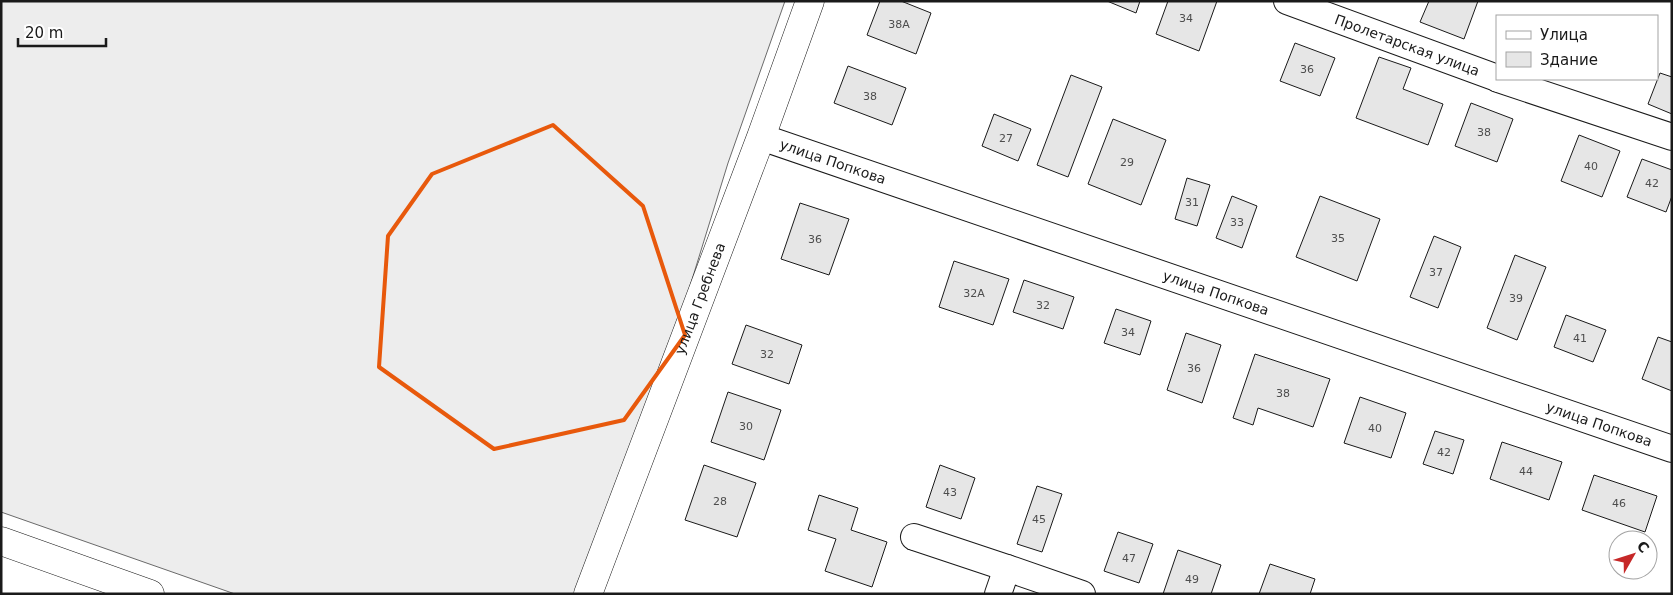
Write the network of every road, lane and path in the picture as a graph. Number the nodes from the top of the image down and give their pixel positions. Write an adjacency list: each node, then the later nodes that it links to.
1 (810, 1): 5 (street, улица Гребнева)
2 (1288, 1): 3 (street, Пролетарская улица)
3 (1496, 78)
4 (1503, 80): 6 (street, Пролетарская улица)
5 (761, 137): 7 (street, улица Попкова); 12 (street, улица Гребнева)
6 (1672, 137)
7 (1672, 449)
8 (914, 537): 10 (street)
9 (1, 541): 11 (street)
10 (1007, 568): 13 (street); 14 (street)
11 (150, 594)
12 (588, 594)
13 (998, 594)
14 (1082, 594)

